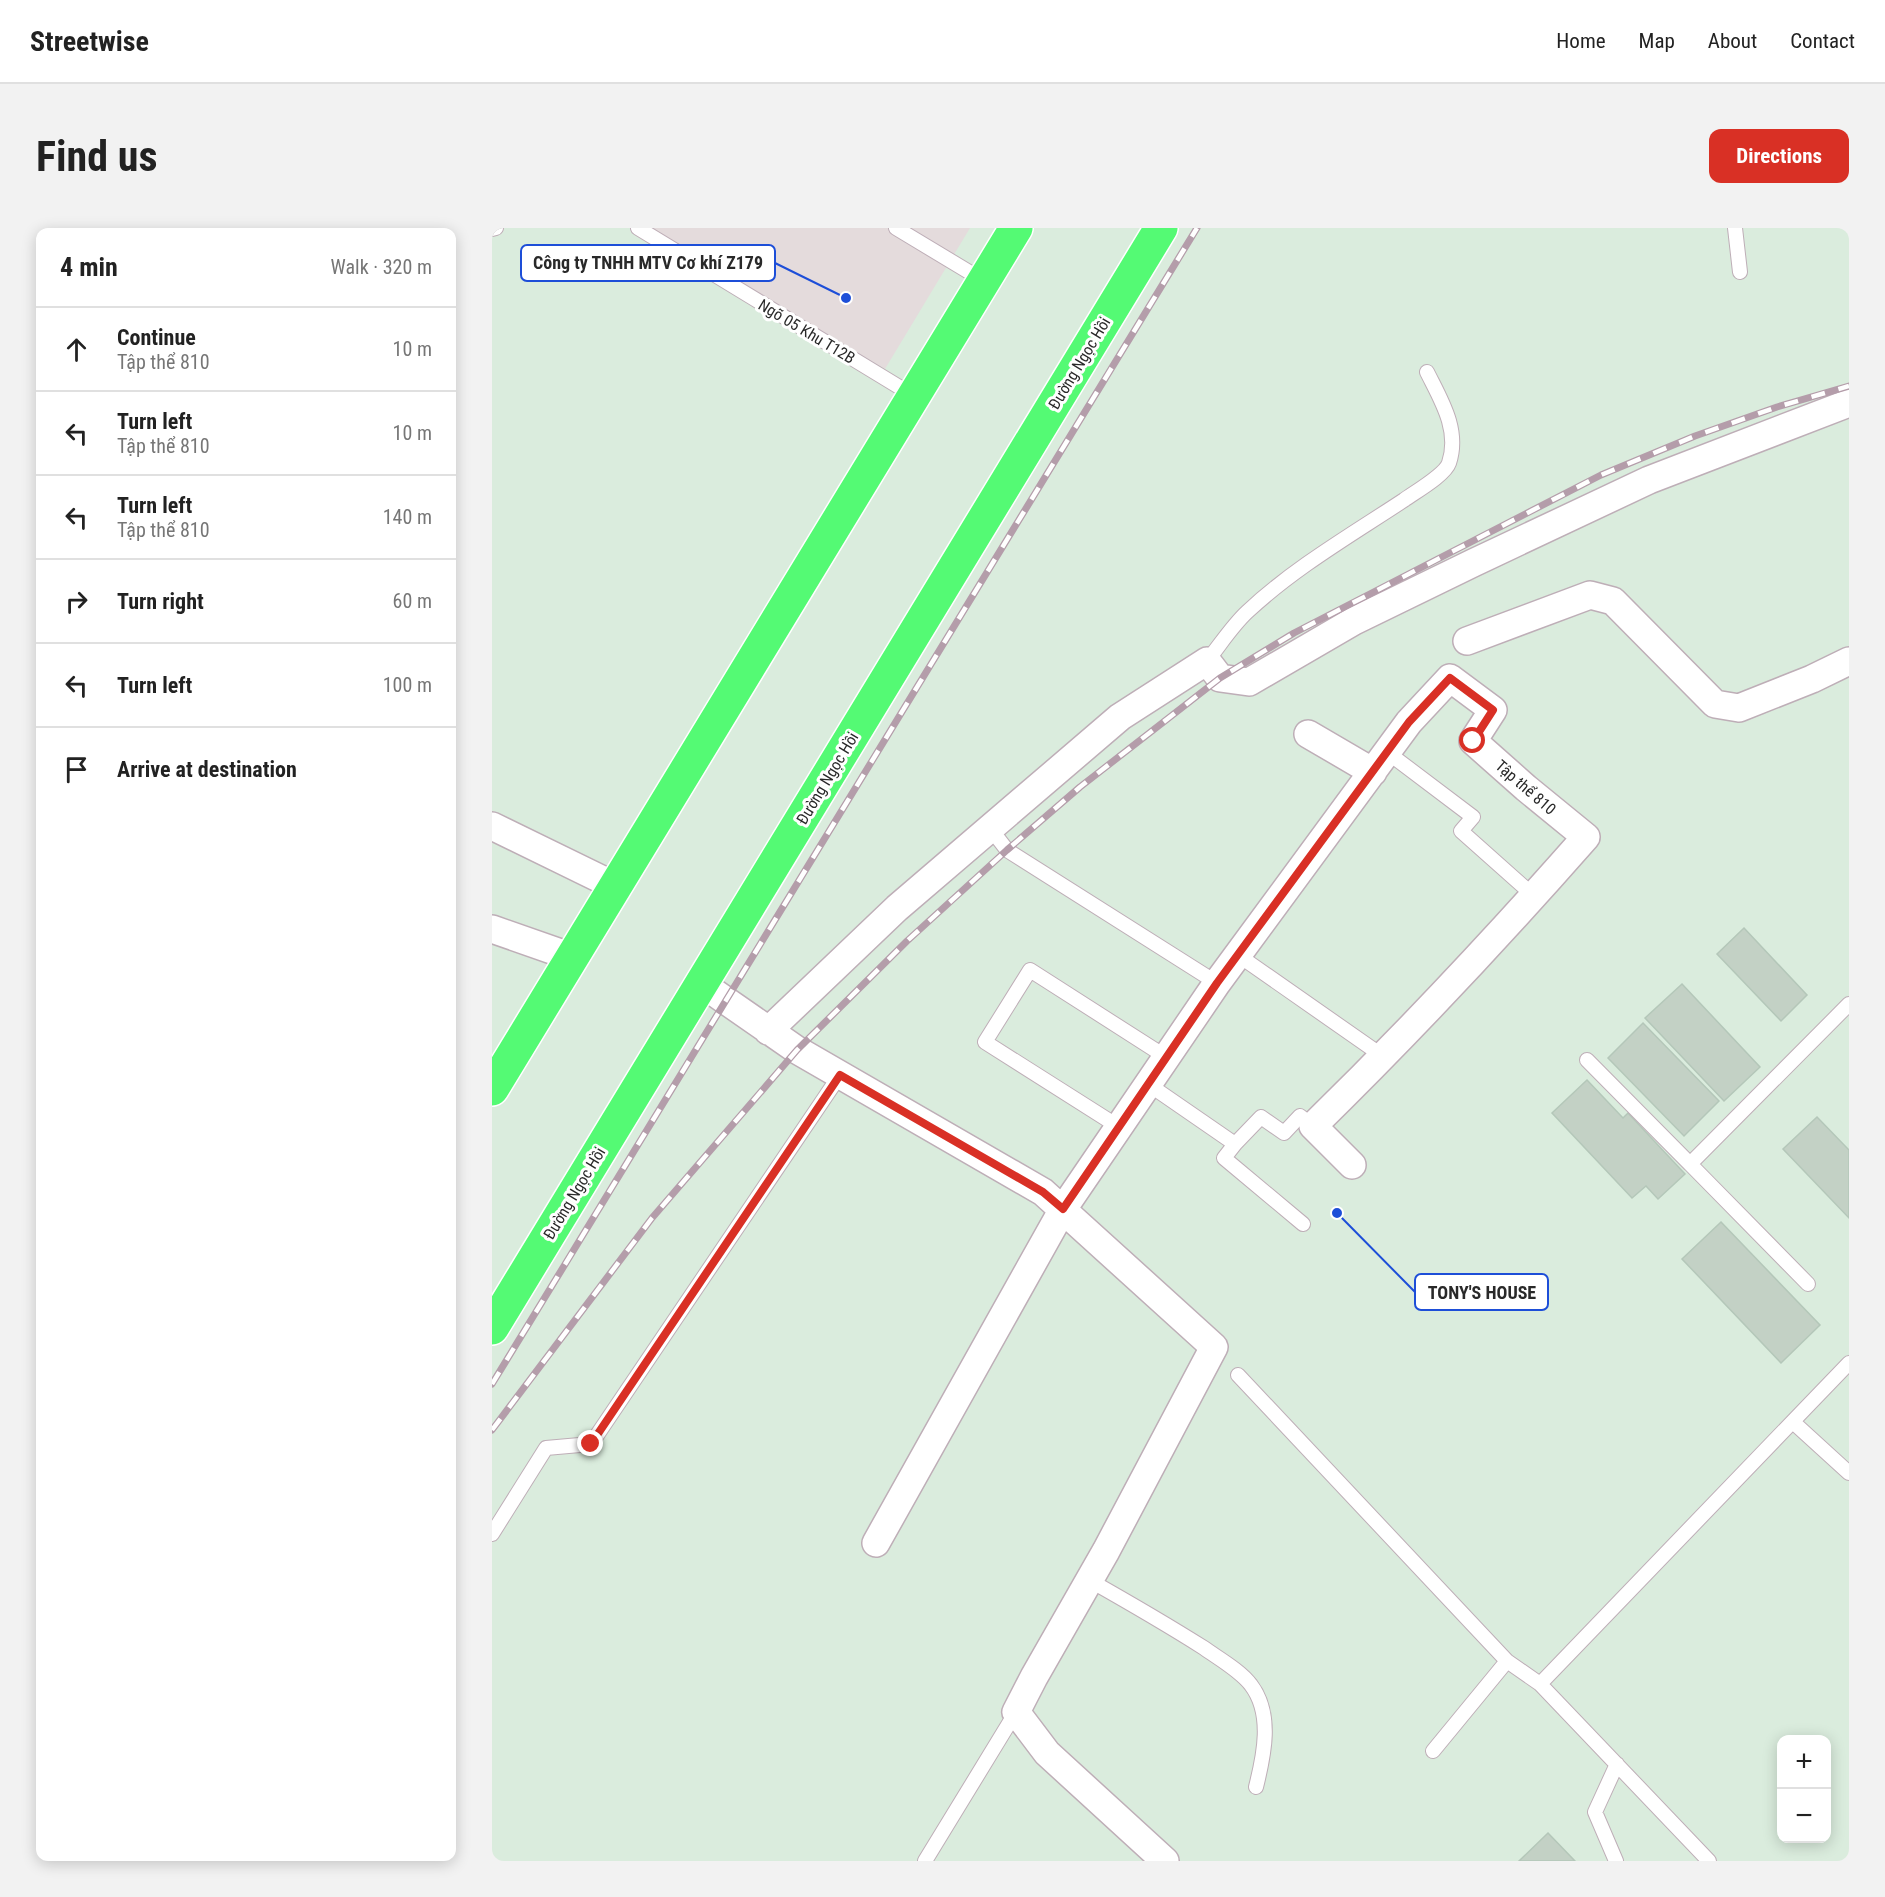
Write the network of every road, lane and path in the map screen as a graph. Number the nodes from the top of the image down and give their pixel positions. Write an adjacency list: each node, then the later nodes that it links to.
1 (638, 228): 9 (lane, Ngõ 05 Khu T12B)
2 (896, 228): 7 (lane)
3 (1016, 228): 7 (highway)
4 (1161, 228): 24 (highway, Đường Ngọc Hồi)
5 (1735, 228): 6 (lane)
6 (1740, 272)
7 (984, 281): 9 (highway)
8 (1427, 372): 12 (lane)
9 (914, 396): 18 (highway)
10 (1849, 403): 12 (street)
11 (1467, 640): 13 (street)
12 (1207, 661): 17 (street)
13 (1849, 661)
14 (1308, 734): 15 (street)
15 (1380, 762): 19 (lane); 19 (street, Tập thể 810); 21 (street, Tập thể 810)
16 (492, 826): 18 (street)
17 (990, 828): 23 (lane); 26 (street)
18 (615, 886): 22 (highway)
19 (1534, 896): 27 (street, Tập thể 810)
20 (492, 929): 22 (street)
21 (1238, 955): 23 (street, Tập thể 810); 27 (lane)
22 (572, 957): 32 (highway)
23 (1217, 983): 28 (street, Tập thể 810)
24 (702, 984): 26 (street); 41 (highway, Đường Ngọc Hồi)
25 (1849, 1004): 37 (lane)
26 (768, 1031): 30 (street)
27 (1384, 1057): 33 (street, Tập thể 810)
28 (1166, 1058): 31 (street, Tập thể 810); 34 (lane)
29 (1587, 1060): 37 (lane)
30 (840, 1075): 38 (street); 46 (lane)
31 (1148, 1084): 34 (street, Tập thể 810); 35 (lane)
32 (492, 1088)
33 (1313, 1125): 35 (lane); 36 (street)
34 (1119, 1127): 38 (street, Tập thể 810)
35 (1235, 1144): 39 (lane)
36 (1352, 1164)
37 (1690, 1164): 40 (lane)
38 (1063, 1209): 47 (street, Tập thể 810); 48 (street)
39 (1303, 1224)
40 (1808, 1284)
41 (497, 1309)
42 (1849, 1363): 44 (lane)
43 (1238, 1375): 49 (lane)
44 (1793, 1422): 45 (lane); 50 (lane)
45 (1849, 1473)
46 (492, 1534)
47 (876, 1543)
48 (1089, 1580): 51 (street); 54 (lane)
49 (1507, 1661): 50 (lane); 52 (lane)
50 (1540, 1684): 53 (lane)
51 (1016, 1713): 55 (lane); 56 (street)
52 (1433, 1751)
53 (1617, 1764): 57 (lane); 58 (lane)
54 (1256, 1787)
55 (925, 1861)
56 (1165, 1861)
57 (1616, 1861)
58 (1709, 1861)

